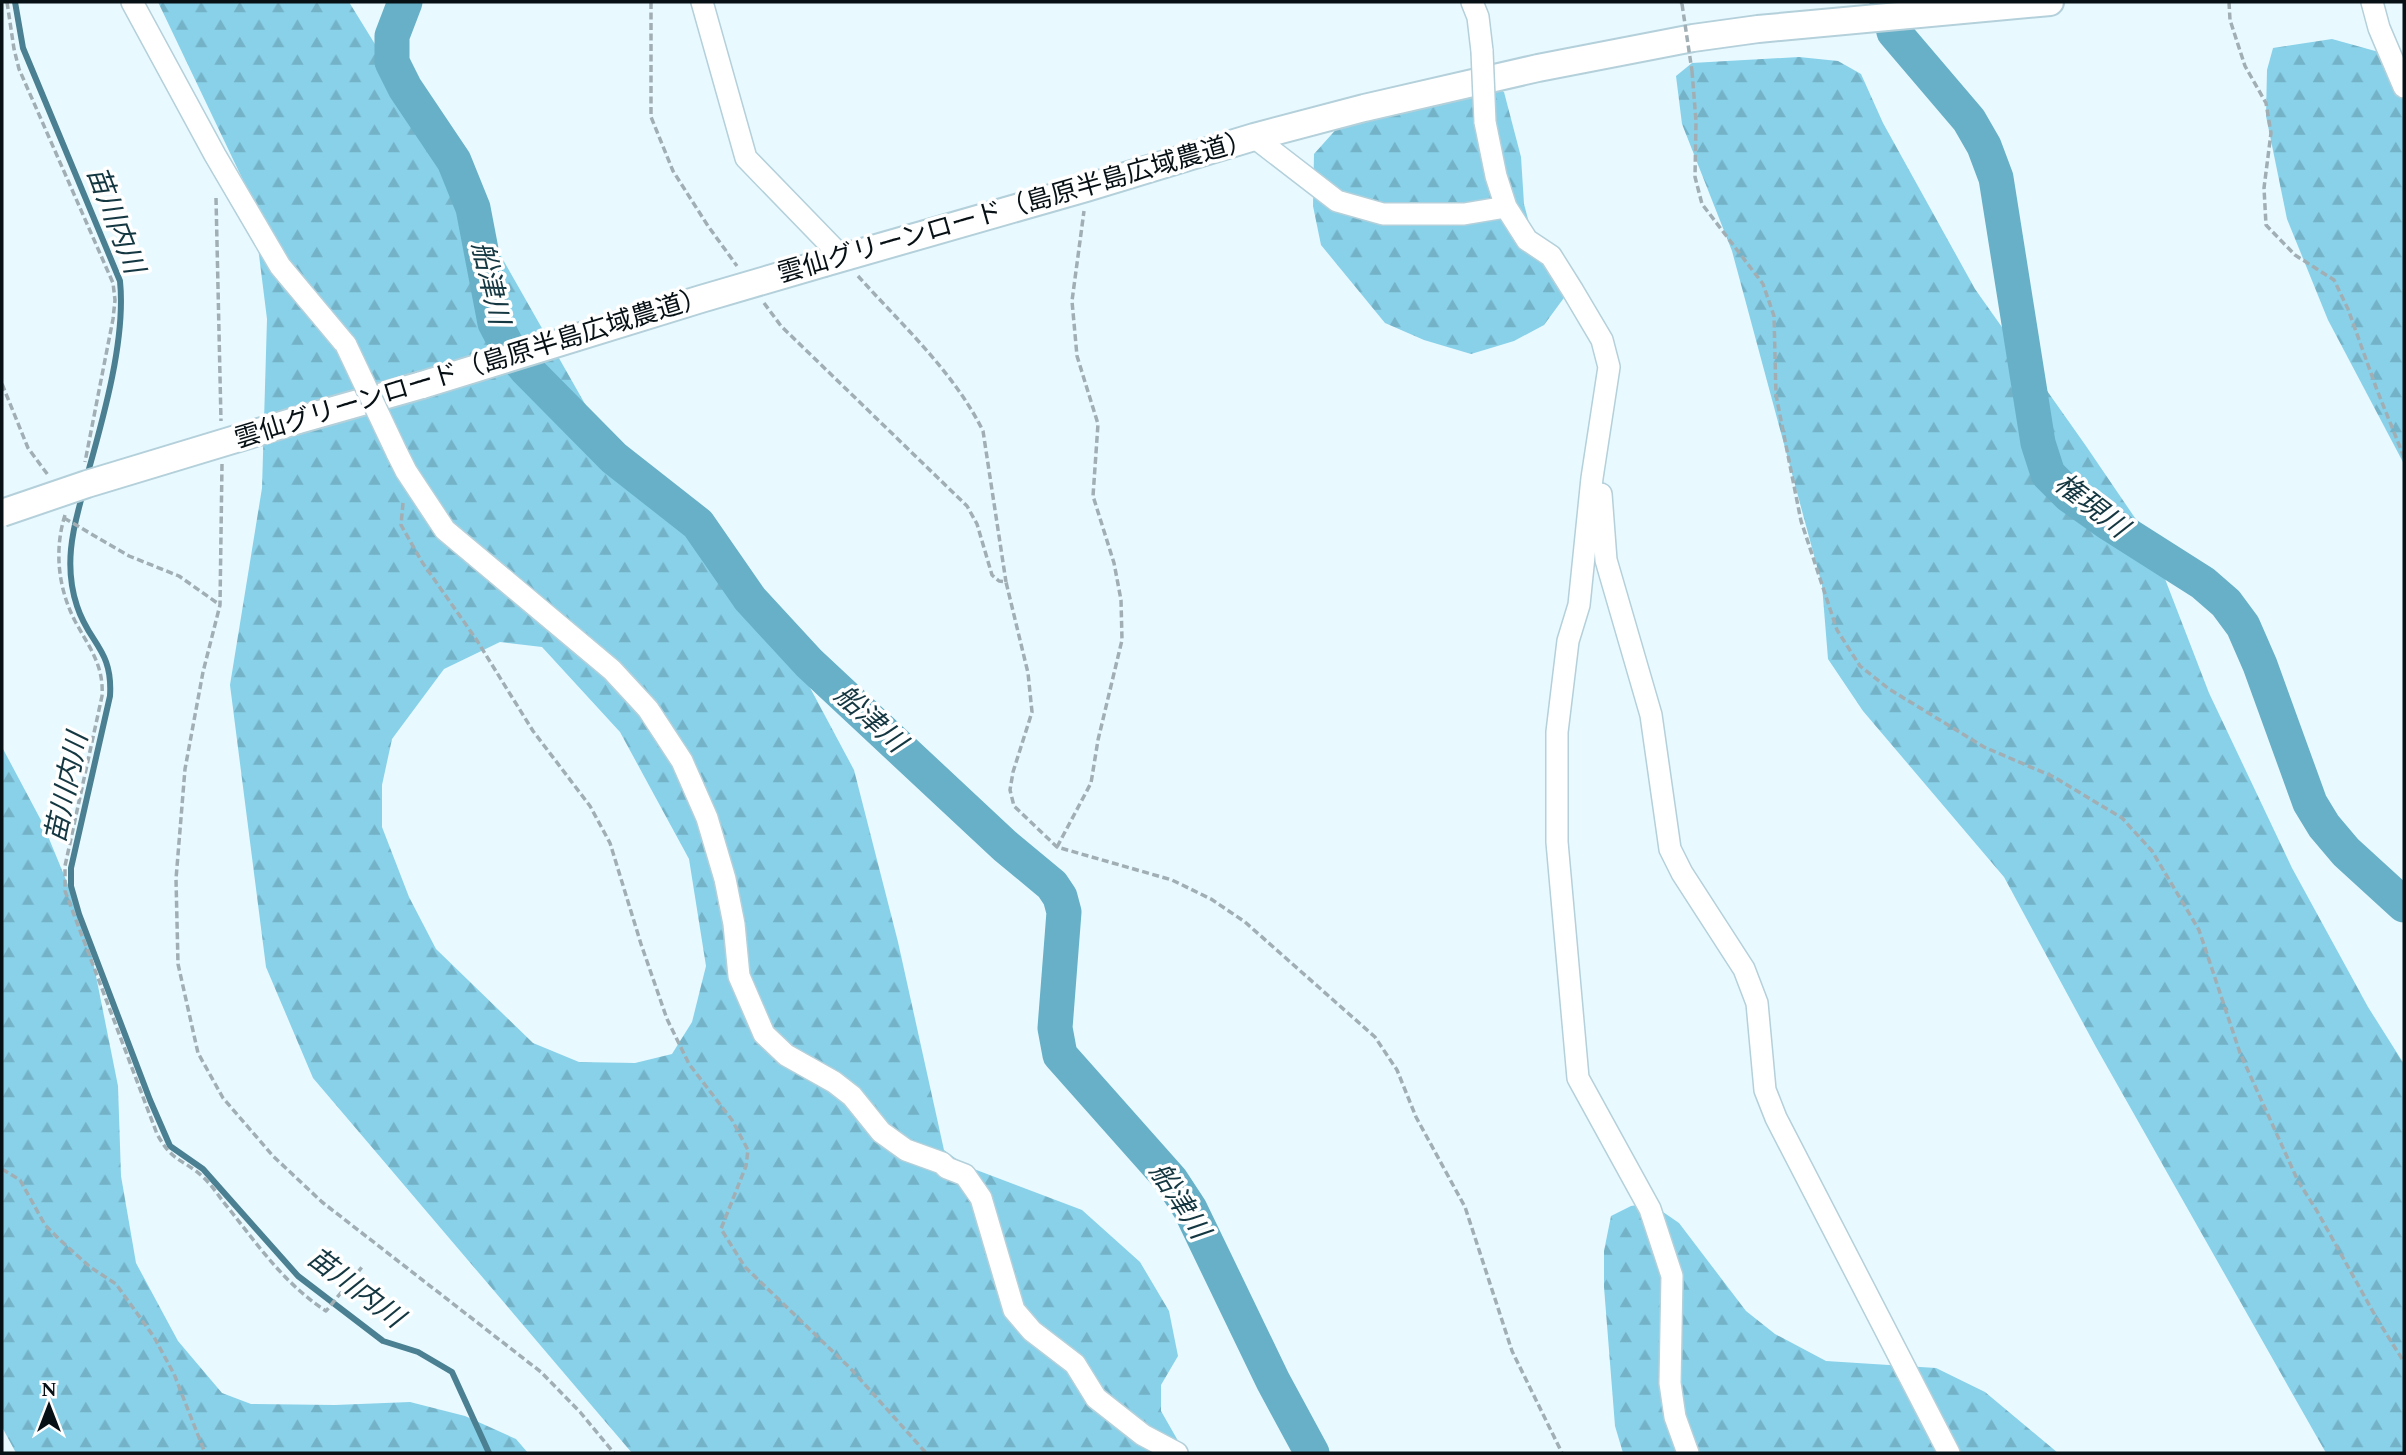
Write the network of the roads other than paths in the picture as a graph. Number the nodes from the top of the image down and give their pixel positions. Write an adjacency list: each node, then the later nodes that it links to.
1 (132, 2): 12 (street, bridge)
2 (702, 2): 9 (street)
3 (1472, 2): 8 (street, bridge)
4 (2050, 2): 7 (street, 雲仙グリーンロード（島原半島広域農道）)
5 (2372, 2): 6 (street)
6 (2404, 87)
7 (1254, 137): 8 (street); 9 (street, 雲仙グリーンロード（島原半島広域農道）)
8 (1506, 207): 10 (street)
9 (834, 261): 11 (street, 雲仙グリーンロード（島原半島広域農道）, bridge)
10 (1592, 478): 13 (street); 14 (street)
11 (2, 513)
12 (1177, 1453)
13 (1688, 1453)
14 (1949, 1453)

